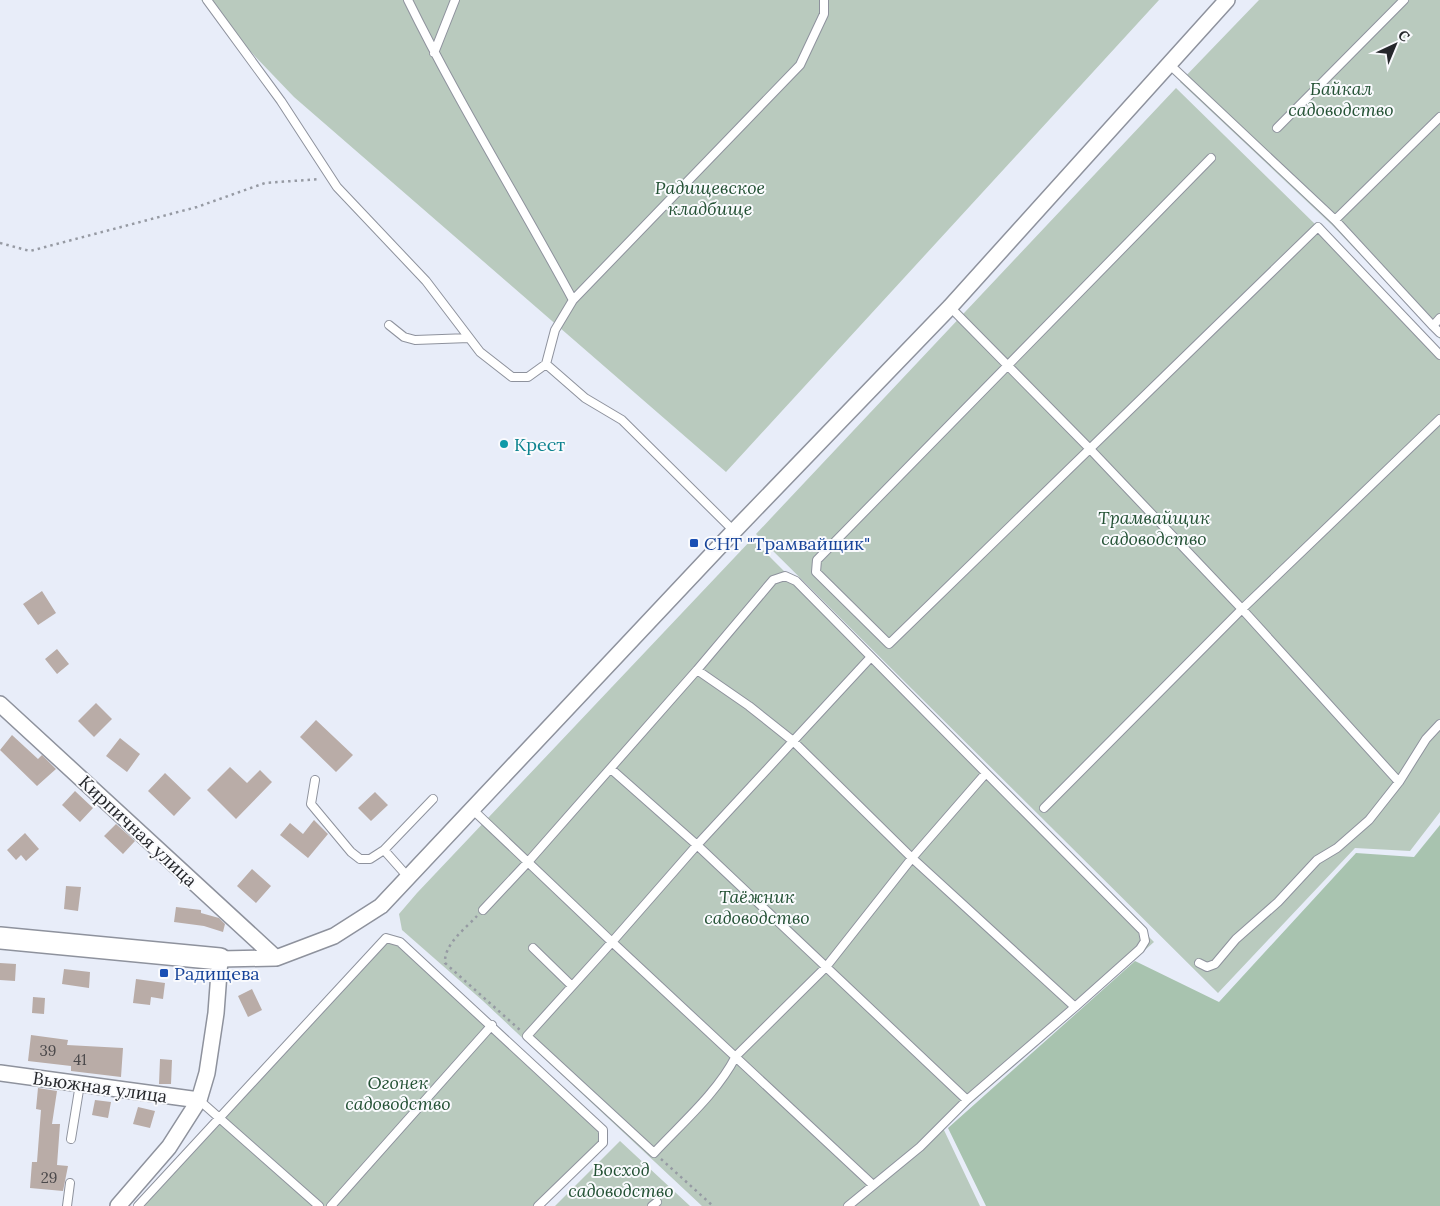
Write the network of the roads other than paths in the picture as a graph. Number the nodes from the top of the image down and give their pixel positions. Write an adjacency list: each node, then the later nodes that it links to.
1 (207, 0): 19 (lane)
2 (408, 0): 7 (lane)
3 (455, 0): 7 (lane)
4 (824, 0): 13 (lane)
5 (1227, 0): 8 (street)
6 (1404, 0): 10 (lane)
7 (434, 54): 13 (lane)
8 (1169, 64): 12 (lane); 14 (street)
9 (1440, 117): 12 (lane)
10 (1277, 128)
11 (1211, 158): 22 (lane)
12 (1335, 220): 17 (lane)
13 (573, 300): 21 (lane)
14 (950, 307): 22 (lane); 25 (street)
15 (1440, 318): 17 (lane)
16 (389, 326): 19 (lane)
17 (1433, 326): 18 (lane)
18 (1440, 333)
19 (469, 338): 21 (lane)
20 (1440, 355): 24 (lane)
21 (546, 364): 25 (lane)
22 (1009, 366): 24 (lane); 24 (lane)
23 (1440, 419): 26 (lane)
24 (1090, 449): 26 (lane)
25 (734, 530): 38 (street)
26 (1242, 609): 35 (lane); 37 (lane)
27 (872, 657): 28 (lane); 31 (lane); 33 (lane)
28 (697, 670): 31 (lane); 32 (lane)
29 (0, 704): 48 (street, Кирпичная улица)
30 (1440, 724): 35 (lane)
31 (793, 741): 39 (lane); 41 (lane)
32 (611, 768): 39 (lane); 42 (lane)
33 (986, 773): 41 (lane); 53 (lane)
34 (315, 780): 40 (lane)
35 (1398, 782): 50 (lane)
36 (433, 799): 40 (lane)
37 (1044, 808)
38 (472, 809): 42 (lane); 43 (street)
39 (697, 845): 46 (lane); 51 (lane)
40 (384, 850): 43 (lane)
41 (912, 858): 51 (lane); 53 (lane)
42 (528, 862): 44 (lane); 46 (lane)
43 (408, 877): 48 (street)
44 (483, 910)
45 (0, 938): 49 (street)
46 (612, 942): 52 (lane); 55 (lane)
47 (534, 948): 52 (lane)
48 (276, 958): 49 (street)
49 (220, 959): 58 (street)
50 (1200, 963)
51 (826, 967): 55 (lane); 59 (lane)
52 (572, 986): 55 (lane)
53 (1075, 1007): 59 (lane)
54 (492, 1025): 60 (lane); 68 (lane); 69 (lane)
55 (736, 1056): 63 (lane)
56 (0, 1073): 57 (street, Вьюжная улица)
57 (80, 1084): 58 (street, Вьюжная улица); 61 (lane)
58 (199, 1100): 60 (lane); 65 (street)
59 (967, 1100): 63 (lane)
60 (218, 1118): 66 (lane); 67 (lane)
61 (71, 1139)
62 (70, 1183): 64 (lane)
63 (873, 1185): 70 (lane)
64 (67, 1206)
65 (118, 1206)
66 (138, 1206)
67 (319, 1206)
68 (331, 1206)
69 (538, 1206)
70 (848, 1206)

